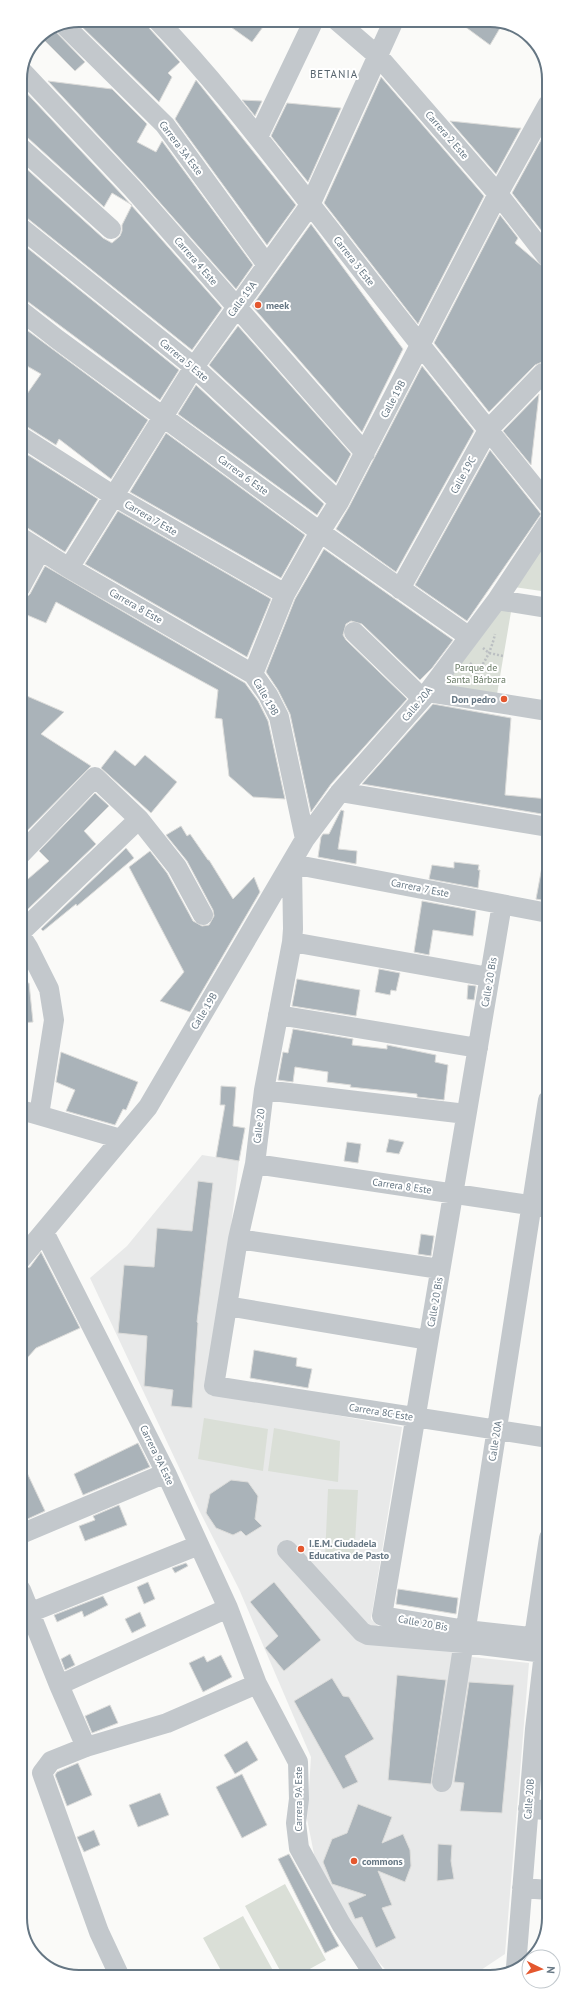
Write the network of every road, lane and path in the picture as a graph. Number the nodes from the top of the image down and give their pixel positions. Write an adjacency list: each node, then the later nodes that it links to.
1 (164, 27): 9 (street, Carrera 3 Este)
2 (311, 27): 9 (street)
3 (344, 27): 6 (street, Carrera 2 Este)
4 (391, 27): 6 (street, Calle 19A)
5 (67, 28): 16 (street, Carrera 3A Este)
6 (379, 57): 11 (street, Carrera 2 Este); 12 (street, Calle 19A)
7 (27, 76): 17 (street, Carrera 4 Este)
8 (542, 115): 11 (street, Calle 19B)
9 (258, 137): 12 (street, Carrera 3 Este)
10 (27, 153): 13 (street)
11 (498, 194): 15 (street, Carrera 2 Este); 19 (street, Calle 19B)
12 (310, 205): 16 (street, Calle 19A); 19 (street, Carrera 3 Este)
13 (111, 230)
14 (27, 233): 20 (street, Carrera 5 Este)
15 (542, 250)
16 (267, 265): 17 (street, Calle 19A)
17 (236, 307): 20 (street, Calle 19A); 25 (street, Carrera 4 Este)
18 (27, 315): 22 (street, Carrera 6 Este)
19 (421, 346): 23 (street, Carrera 3 Este); 25 (street, Calle 19B)
20 (194, 367): 22 (street, Calle 19A); 28 (street, Carrera 5 Este)
21 (542, 375): 23 (street, Calle 19C)
22 (163, 417): 26 (street, Calle 19A); 29 (street, Carrera 6 Este)
23 (488, 430): 27 (street, Carrera 3 Este); 35 (street, Calle 19C)
24 (27, 440): 26 (street, Carrera 7 Este)
25 (365, 453): 28 (street, Calle 19B)
26 (114, 496): 33 (street, Calle 19A); 36 (street, Carrera 7 Este)
27 (542, 497)
28 (340, 502): 29 (street, Calle 19B)
29 (320, 532): 35 (street, Carrera 6 Este); 36 (street, Calle 19B)
30 (542, 532): 37 (street, Calle 20A)
31 (27, 542): 32 (street, Carrera 8 Este)
32 (40, 551): 33 (street, Carrera 8 Este); 34 (street)
33 (69, 568): 43 (street, Carrera 8 Este)
34 (27, 575)
35 (400, 589): 40 (street, Carrera 6 Este)
36 (285, 594): 43 (street, Calle 19B)
37 (497, 600): 38 (street); 40 (street, Calle 20A)
38 (542, 607)
39 (354, 632): 44 (street)
40 (468, 636): 44 (street, Calle 20A)
41 (489, 653): 42 (path)
42 (503, 656)
43 (253, 674): 49 (street, Calle 19B)
44 (425, 695): 45 (street); 46 (street, Calle 20A)
45 (542, 710)
46 (340, 792): 48 (street); 49 (street, Calle 20A)
47 (139, 819): 50 (street); 54 (street); 55 (street)
48 (542, 826)
49 (305, 840): 51 (street, Calle 19B)
50 (27, 848)
51 (292, 864): 52 (street, Carrera 7 Este); 56 (street, Calle 20); 64 (street, Calle 19B)
52 (502, 904): 53 (street, Carrera 7 Este); 58 (street, Calle 20 Bis)
53 (542, 912)
54 (203, 915)
55 (27, 925)
56 (292, 942): 58 (street); 59 (street, Calle 20)
57 (27, 946): 62 (street)
58 (489, 977): 60 (street, Calle 20 Bis)
59 (278, 1015): 60 (street); 61 (street, Calle 20)
60 (478, 1048): 63 (street, Calle 20 Bis)
61 (264, 1090): 63 (street); 65 (street, Calle 20)
62 (30, 1113): 64 (street)
63 (466, 1114): 67 (street, Calle 20 Bis)
64 (121, 1139): 69 (street, Calle 19B)
65 (255, 1164): 67 (street, Carrera 8 Este); 70 (street, Calle 20)
66 (542, 1180): 68 (street, Calle 20A)
67 (453, 1193): 68 (street, Carrera 8 Este); 72 (street, Calle 20 Bis)
68 (540, 1206): 77 (street, Calle 20A)
69 (44, 1232): 71 (street, Calle 19B); 79 (street, Carrera 9A Este)
70 (238, 1239): 72 (street); 73 (street, Calle 20)
71 (27, 1252)
72 (440, 1269): 74 (street, Calle 20 Bis)
73 (228, 1306): 74 (street); 75 (street, Calle 20)
74 (428, 1340): 76 (street, Calle 20 Bis)
75 (214, 1386): 76 (street, Carrera 8C Este)
76 (416, 1417): 77 (street, Carrera 8C Este); 86 (street, Calle 20 Bis)
77 (497, 1430): 78 (street, Carrera 8C Este); 86 (street, Calle 20A)
78 (542, 1437)
79 (166, 1473): 80 (street); 81 (street, Carrera 9A Este)
80 (27, 1531)
81 (199, 1545): 84 (street, Carrera 9A Este); 85 (street)
82 (287, 1550): 86 (street)
83 (27, 1606): 85 (street)
84 (228, 1608): 88 (street, Carrera 9A Este); 89 (street)
85 (29, 1612): 89 (street)
86 (465, 1637): 87 (street); 92 (street, Calle 20A)
87 (542, 1643)
88 (257, 1684): 91 (street); 99 (street, Carrera 9A Este)
89 (59, 1685): 91 (street)
90 (542, 1729): 93 (street, Calle 20B)
91 (86, 1747): 98 (street)
92 (442, 1782)
93 (528, 1808): 94 (street); 95 (street, Calle 20B)
94 (542, 1809)
95 (522, 1888): 96 (street); 97 (street, Calle 20B)
96 (542, 1889)
97 (516, 1963)
98 (117, 1970)
99 (371, 1970)

